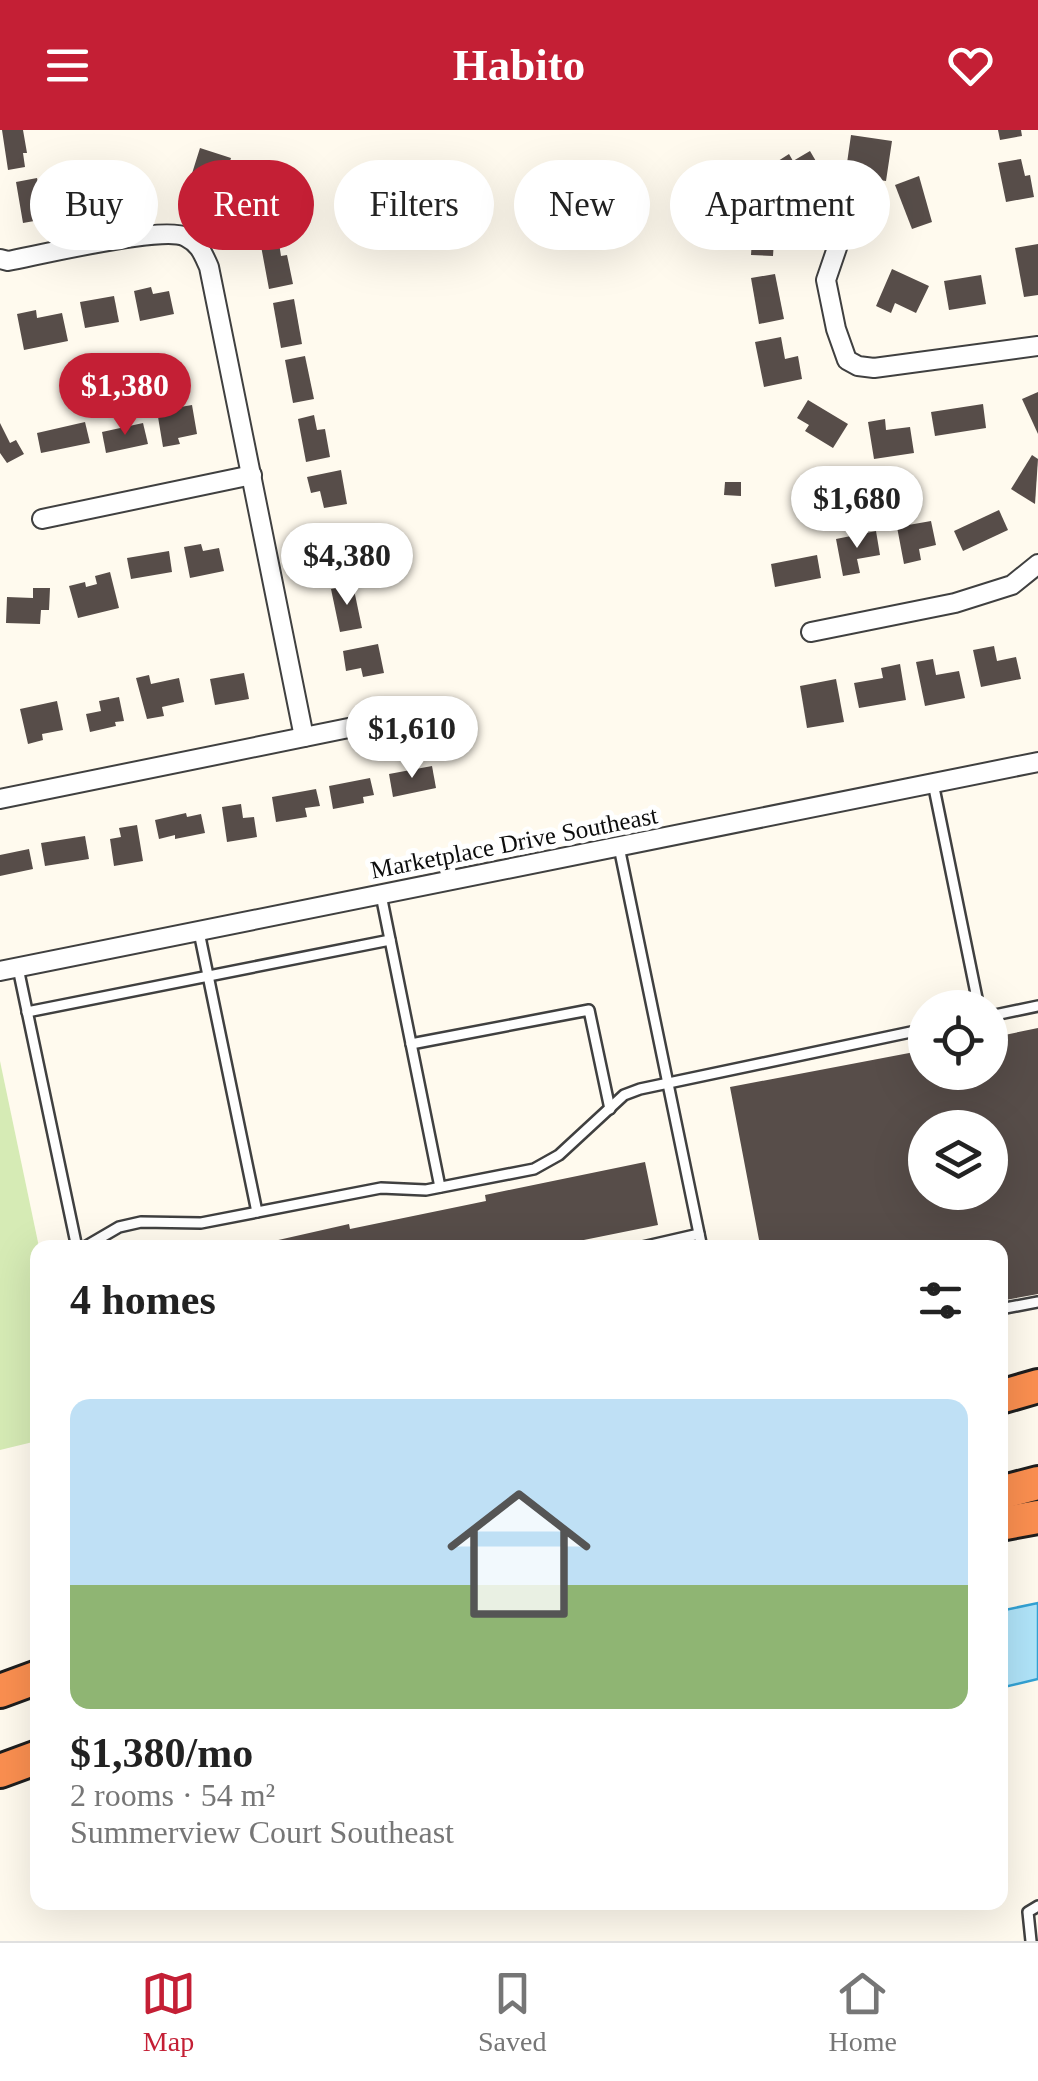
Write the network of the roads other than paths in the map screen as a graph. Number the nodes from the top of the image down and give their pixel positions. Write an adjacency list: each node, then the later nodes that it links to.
1 (836, 250): 3 (street)
2 (0, 259): 4 (street)
3 (1038, 346)
4 (252, 475): 5 (street); 9 (street)
5 (42, 519)
6 (1038, 564): 7 (street)
7 (811, 632)
8 (388, 720): 9 (street)
9 (304, 737): 12 (street)
10 (1038, 762): 11 (street, Marketplace Drive Southeast)
11 (933, 783): 13 (street, Marketplace Drive Southeast); 19 (lane)
12 (0, 799)
13 (619, 847): 14 (street, Marketplace Drive Southeast); 25 (lane)
14 (381, 895): 15 (street, Marketplace Drive Southeast); 16 (lane)
15 (198, 932): 17 (street, Marketplace Drive Southeast); 18 (lane)
16 (390, 940): 18 (lane); 24 (lane)
17 (9, 970): 21 (lane)
18 (208, 976): 21 (lane); 28 (lane)
19 (975, 990)
20 (1038, 1006): 22 (lane)
21 (28, 1012): 30 (lane)
22 (1008, 1012)
23 (908, 1033): 25 (lane)
24 (411, 1044): 26 (lane); 27 (lane)
25 (666, 1083): 26 (lane); 29 (lane)
26 (610, 1109): 27 (lane)
27 (440, 1187): 28 (lane)
28 (257, 1212): 31 (lane)
29 (699, 1234): 32 (lane); 33 (lane)
30 (78, 1240)
31 (95, 1240)
32 (673, 1240)
33 (700, 1240)
34 (1038, 1302): 35 (lane)
35 (1008, 1308)
36 (1038, 1386): 37 (highway)
37 (1008, 1395)
38 (1038, 1407): 39 (highway)
39 (1008, 1414)
40 (1038, 1483): 41 (highway)
41 (1008, 1490)
42 (1038, 1517): 43 (highway)
43 (1008, 1523)
44 (30, 1680): 45 (highway)
45 (0, 1691)
46 (30, 1760): 47 (highway)
47 (0, 1771)
48 (1038, 1906): 49 (lane)
49 (1030, 1941)

